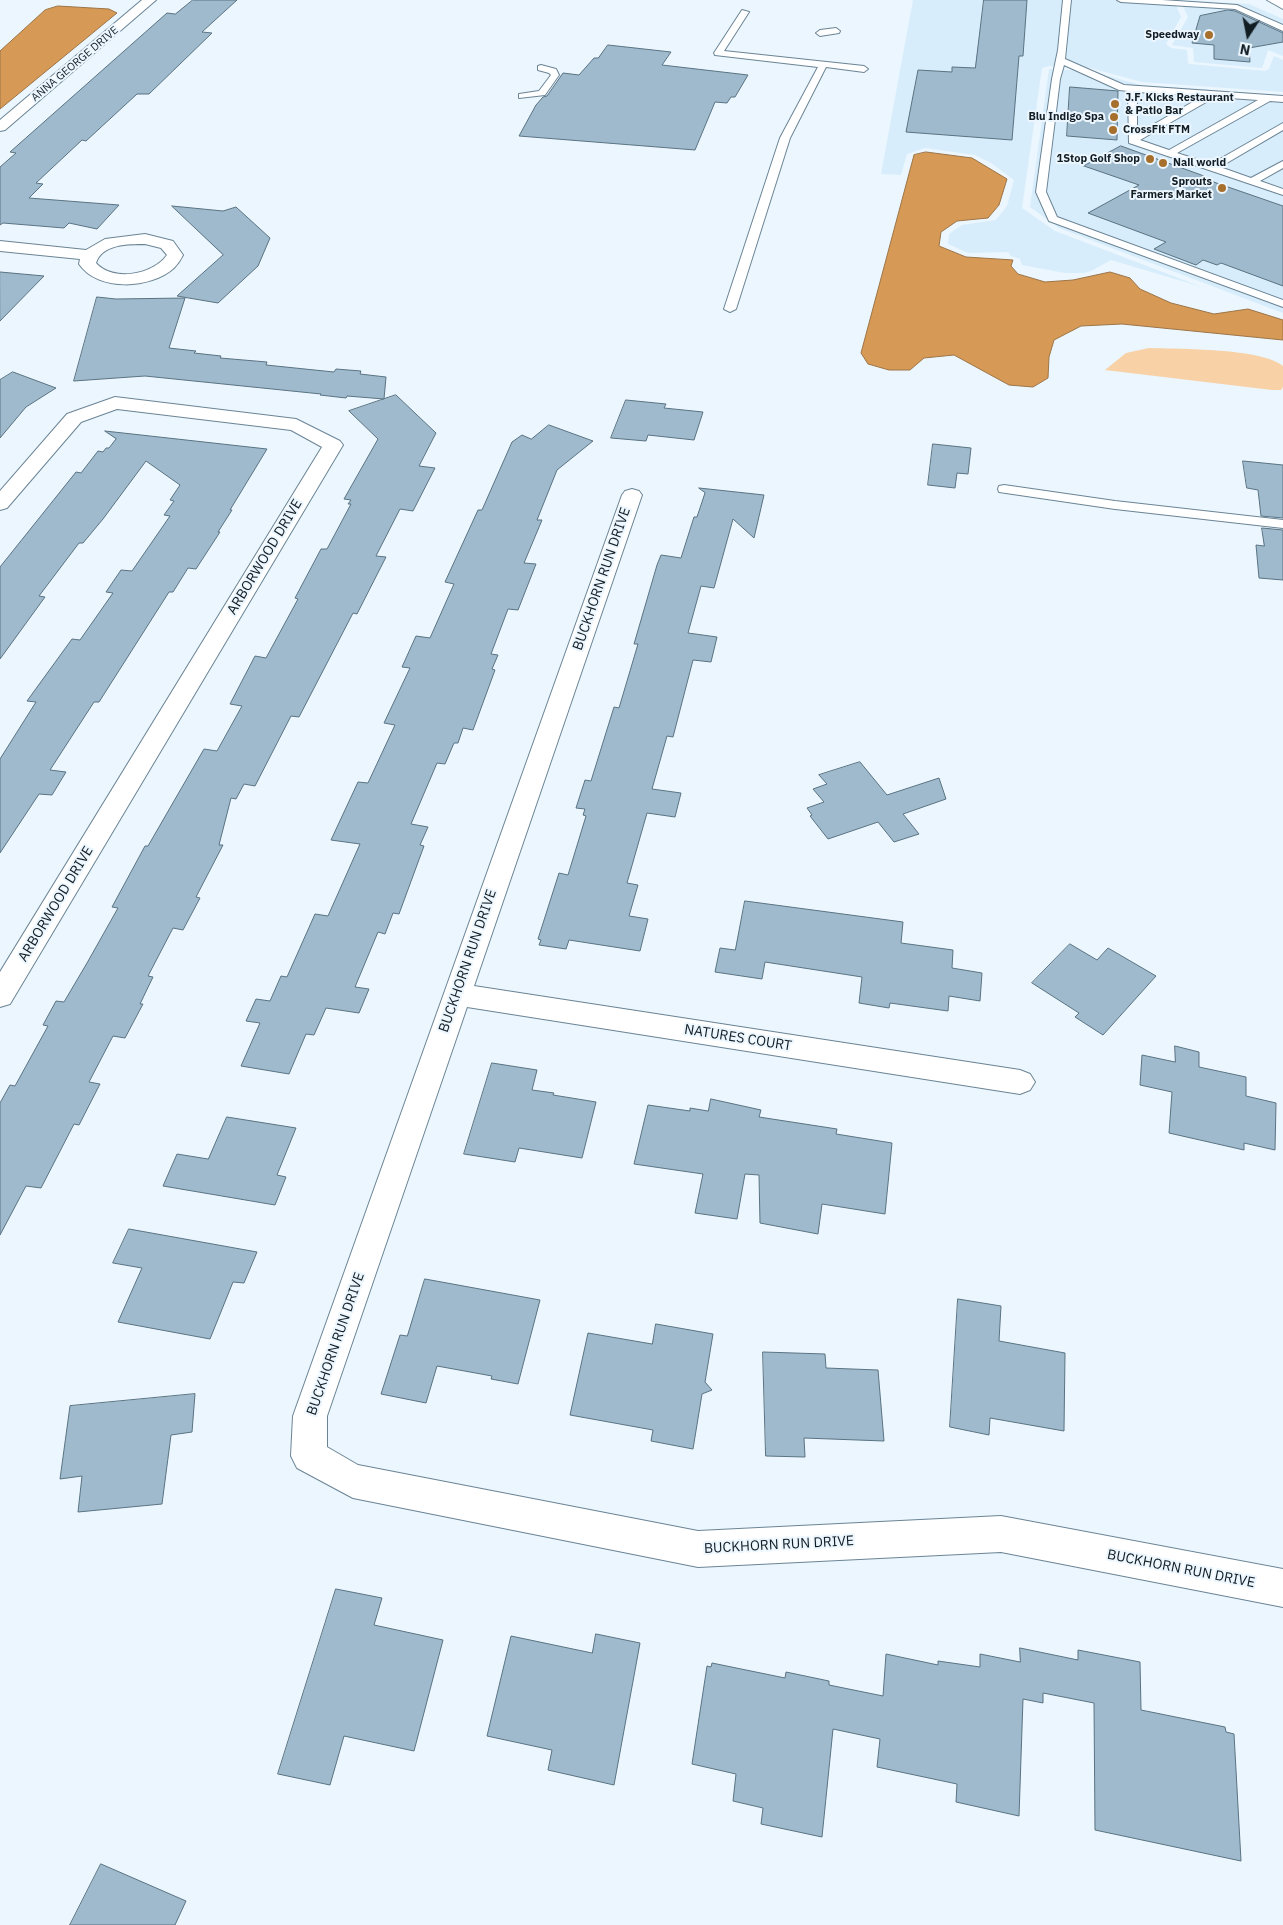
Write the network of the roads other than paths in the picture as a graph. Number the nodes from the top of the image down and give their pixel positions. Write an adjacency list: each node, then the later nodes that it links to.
1 (150, 0): 20 (street, ANNA GEORGE DRIVE)
2 (1067, 0): 10 (lane)
3 (1122, 0): 7 (lane)
4 (1273, 0): 5 (street)
5 (1283, 5)
6 (745, 12): 11 (lane)
7 (1283, 28)
8 (836, 31): 9 (lane)
9 (820, 33)
10 (1062, 61): 14 (lane); 29 (lane)
11 (823, 65): 13 (lane); 30 (lane)
12 (541, 68): 16 (lane)
13 (864, 69)
14 (1133, 89): 15 (lane); 21 (lane)
15 (1214, 94): 17 (lane); 21 (lane)
16 (522, 96)
17 (1268, 98): 18 (lane); 22 (lane)
18 (1283, 99)
19 (1283, 126): 24 (lane)
20 (0, 127)
21 (1132, 141): 22 (lane)
22 (1169, 154): 24 (lane)
23 (1283, 164): 25 (lane)
24 (1212, 168): 25 (lane)
25 (1252, 182): 26 (lane)
26 (1283, 192)
27 (0, 246): 28 (street)
28 (90, 255)
29 (1283, 304)
30 (730, 309)
31 (1004, 489): 34 (lane)
32 (632, 495): 35 (street, BUCKHORN RUN DRIVE)
33 (0, 504): 36 (street, ARBORWOOD DRIVE)
34 (1283, 524)
35 (456, 994): 37 (street, NATURES COURT); 38 (street, BUCKHORN RUN DRIVE)
36 (0, 996)
37 (1020, 1082)
38 (1283, 1588)

